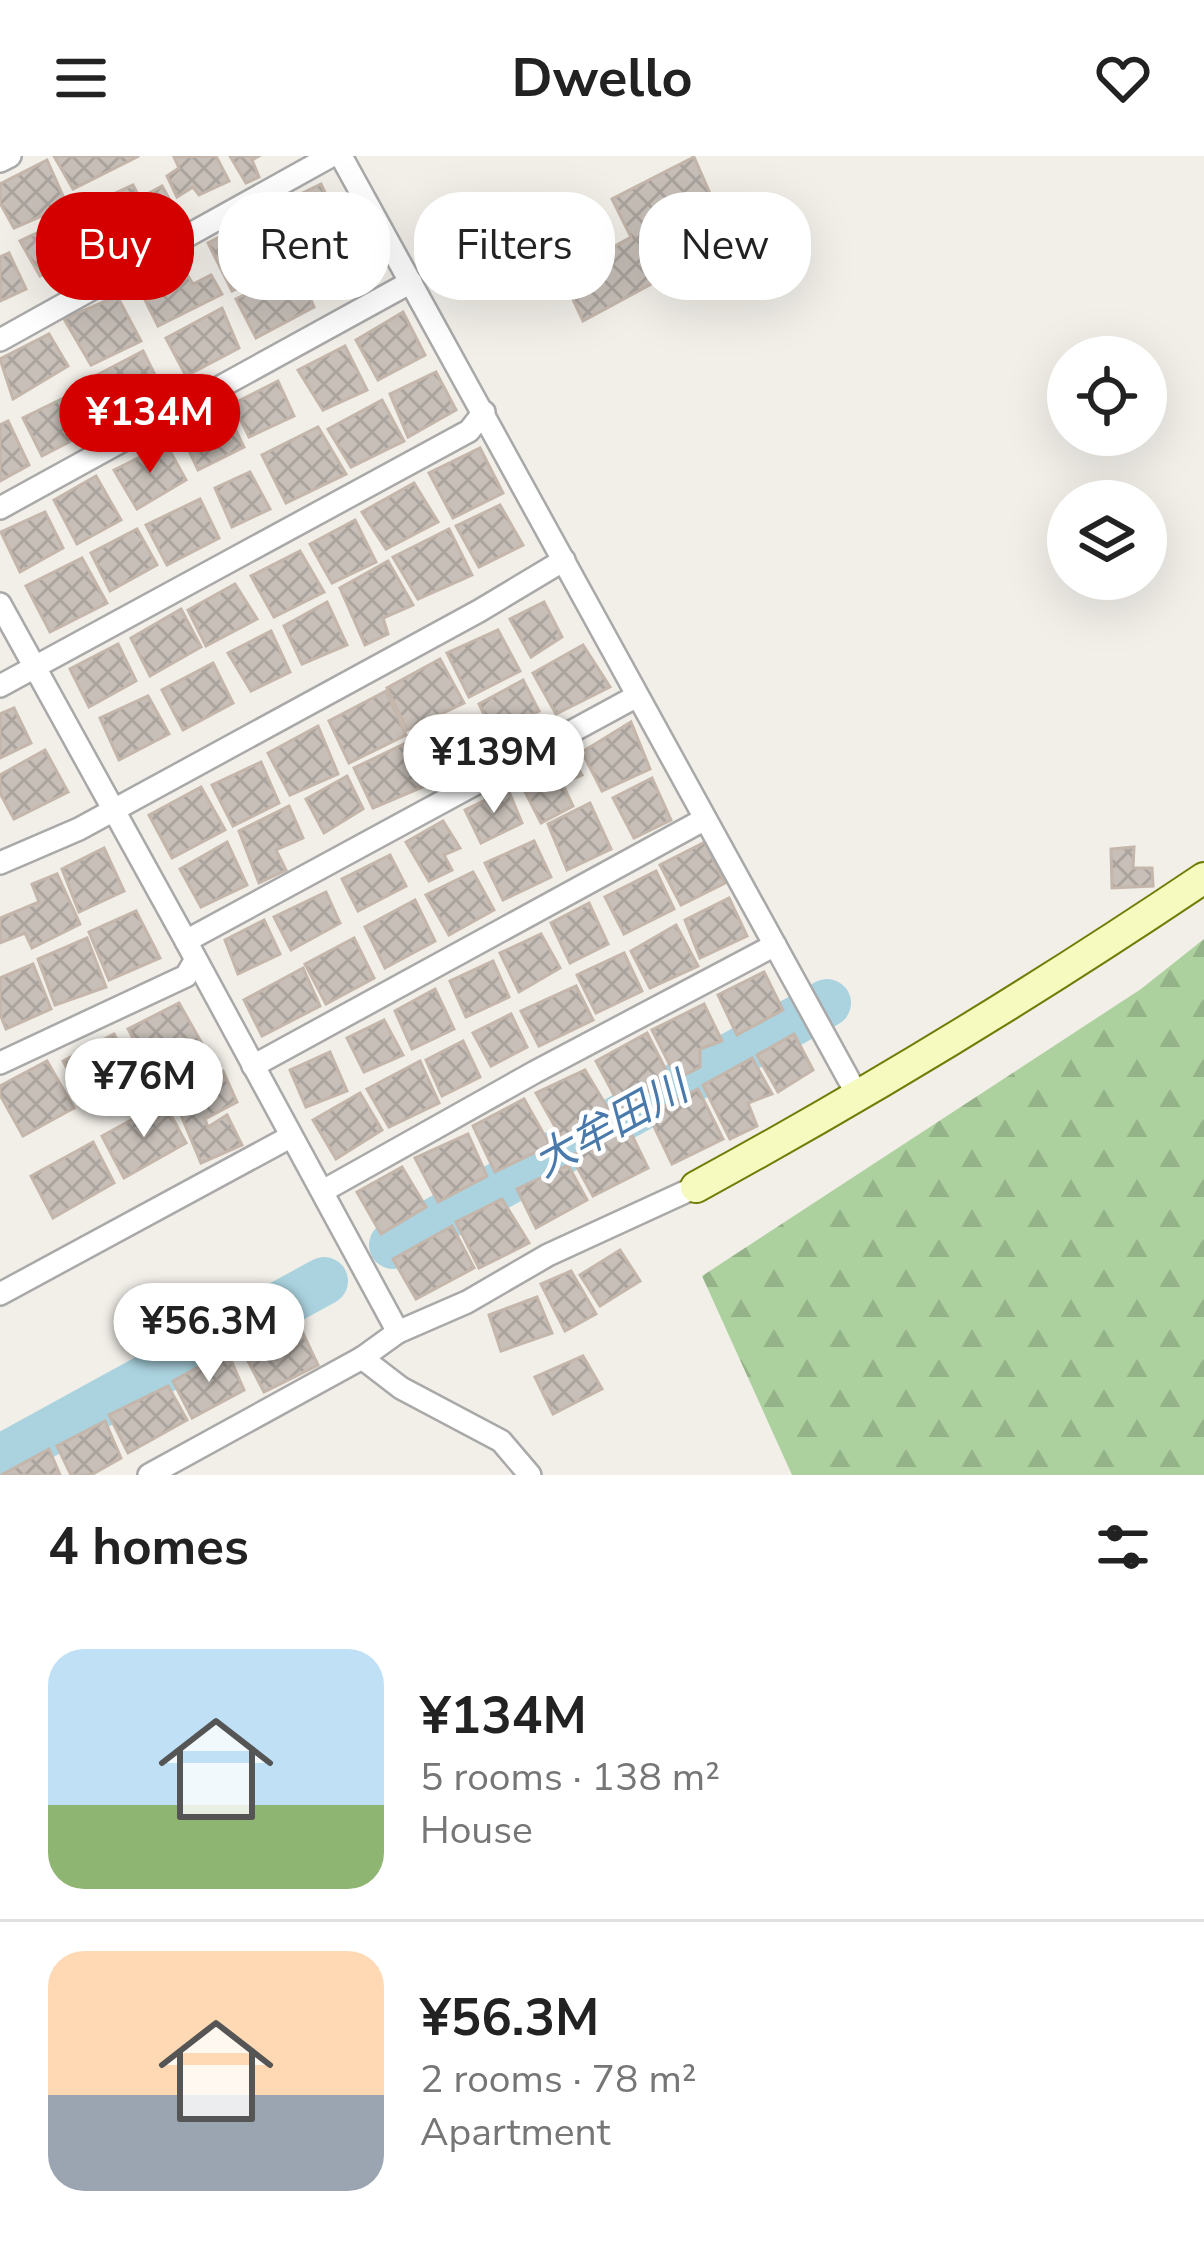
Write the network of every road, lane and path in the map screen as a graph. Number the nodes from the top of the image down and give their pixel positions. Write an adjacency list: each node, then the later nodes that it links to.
1 (10, 156): 4 (street)
2 (331, 156): 6 (street)
3 (341, 156): 5 (street)
4 (0, 161)
5 (411, 282): 7 (street); 8 (street)
6 (0, 340)
7 (484, 412): 9 (street); 11 (street)
8 (0, 508)
9 (564, 560): 13 (street); 14 (street)
10 (0, 604): 11 (street)
11 (36, 667): 12 (street); 14 (street)
12 (0, 686)
13 (637, 696): 15 (street); 19 (street)
14 (114, 808): 16 (street); 19 (street)
15 (705, 819): 18 (street); 21 (street)
16 (0, 863)
17 (1204, 878): 22 (street)
18 (775, 945): 22 (street); 25 (street)
19 (191, 951): 20 (street); 21 (street)
20 (0, 1063)
21 (253, 1066): 23 (street)
22 (859, 1098): 24 (street)
23 (290, 1137): 25 (street); 26 (street)
24 (696, 1187): 27 (street)
25 (323, 1191): 27 (street)
26 (0, 1293)
27 (398, 1332): 28 (street)
28 (362, 1358): 29 (street); 30 (street)
29 (149, 1475)
30 (530, 1475)

